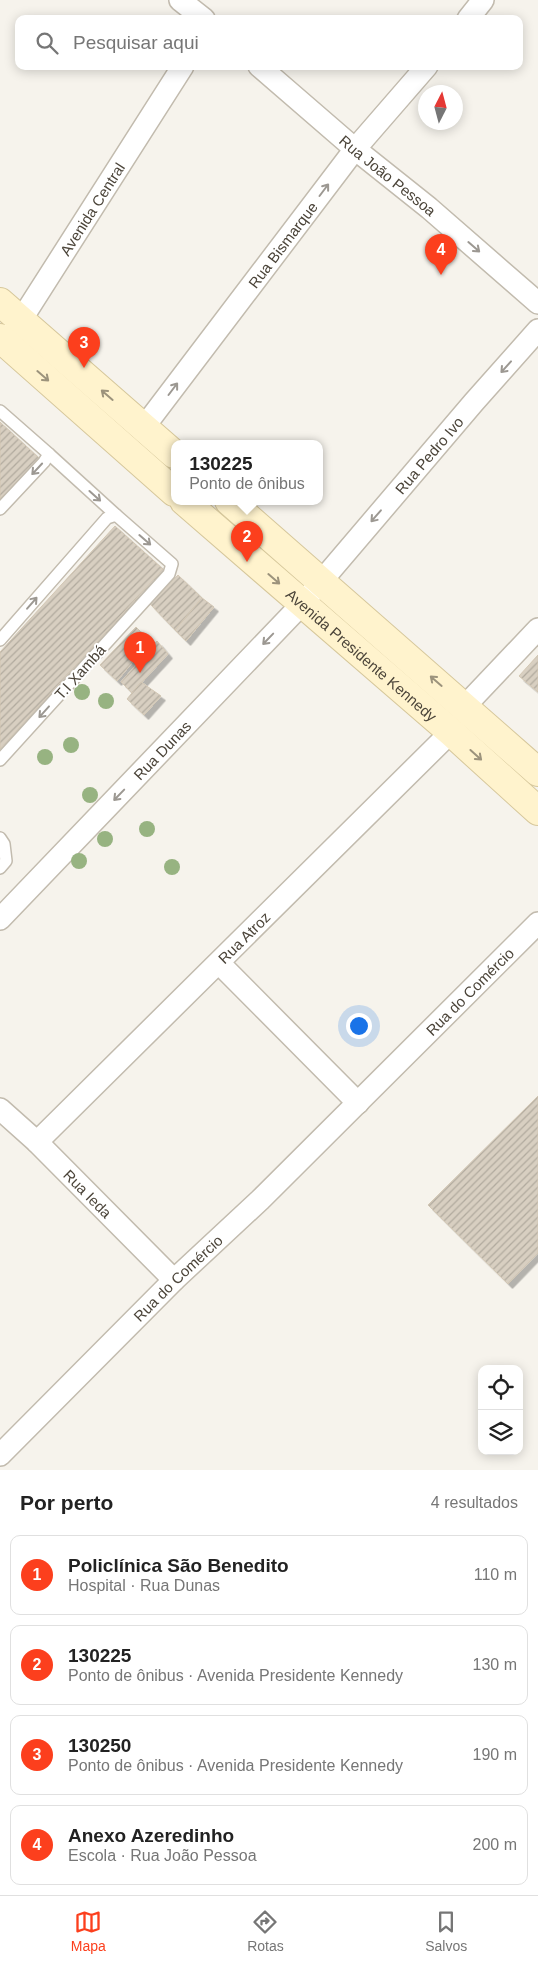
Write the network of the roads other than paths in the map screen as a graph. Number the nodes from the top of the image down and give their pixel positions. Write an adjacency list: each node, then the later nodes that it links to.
1 (180, 0): 3 (street)
2 (483, 0): 4 (street)
3 (199, 15)
4 (471, 15)
5 (180, 70): 10 (street, Avenida Central)
6 (264, 70): 8 (street, Rua João Pessoa)
7 (424, 70): 8 (street, Rua Bismarque)
8 (355, 149): 9 (street, Rua João Pessoa, one-way to 9); 14 (street, Rua Bismarque, one-way to 8)
9 (538, 303)
10 (10, 311): 12 (street, Avenida Central); 14 (main road, one-way to 10)
11 (538, 330): 22 (street, Rua Pedro Ivo, one-way to 22)
12 (2, 345): 17 (main road, one-way to 17)
13 (0, 411): 16 (lane)
14 (144, 427): 15 (main road)
15 (171, 451)
16 (48, 454): 20 (lane, one-way to 20); 21 (lane, one-way to 21)
17 (171, 489)
18 (189, 505): 23 (main road, Avenida Presidente Kennedy, one-way to 23)
19 (234, 505): 22 (main road, Avenida Presidente Kennedy)
20 (0, 509)
21 (116, 514): 25 (lane, one-way to 21); 28 (lane, T.I Xambá, one-way to 28)
22 (321, 580): 23 (street, Rua Dunas); 26 (main road, Avenida Presidente Kennedy, one-way to 22)
23 (302, 604): 27 (main road, Avenida Presidente Kennedy); 33 (street, Rua Dunas, one-way to 33)
24 (538, 629): 26 (street)
25 (0, 640)
26 (465, 706): 29 (main road, Avenida Presidente Kennedy)
27 (451, 732): 30 (main road, Avenida Presidente Kennedy, one-way to 30); 35 (street, Rua Atroz)
28 (0, 760)
29 (538, 772)
30 (538, 811)
31 (0, 838): 32 (lane)
32 (0, 868)
33 (0, 919)
34 (538, 923): 36 (street, Rua do Comércio)
35 (220, 963): 36 (street); 38 (street, Rua Atroz)
36 (358, 1103): 39 (street, Rua do Comércio)
37 (0, 1109): 38 (street, Rua Ieda)
38 (37, 1142): 39 (street, Rua Ieda)
39 (174, 1280): 40 (street, Rua do Comércio)
40 (0, 1455)

